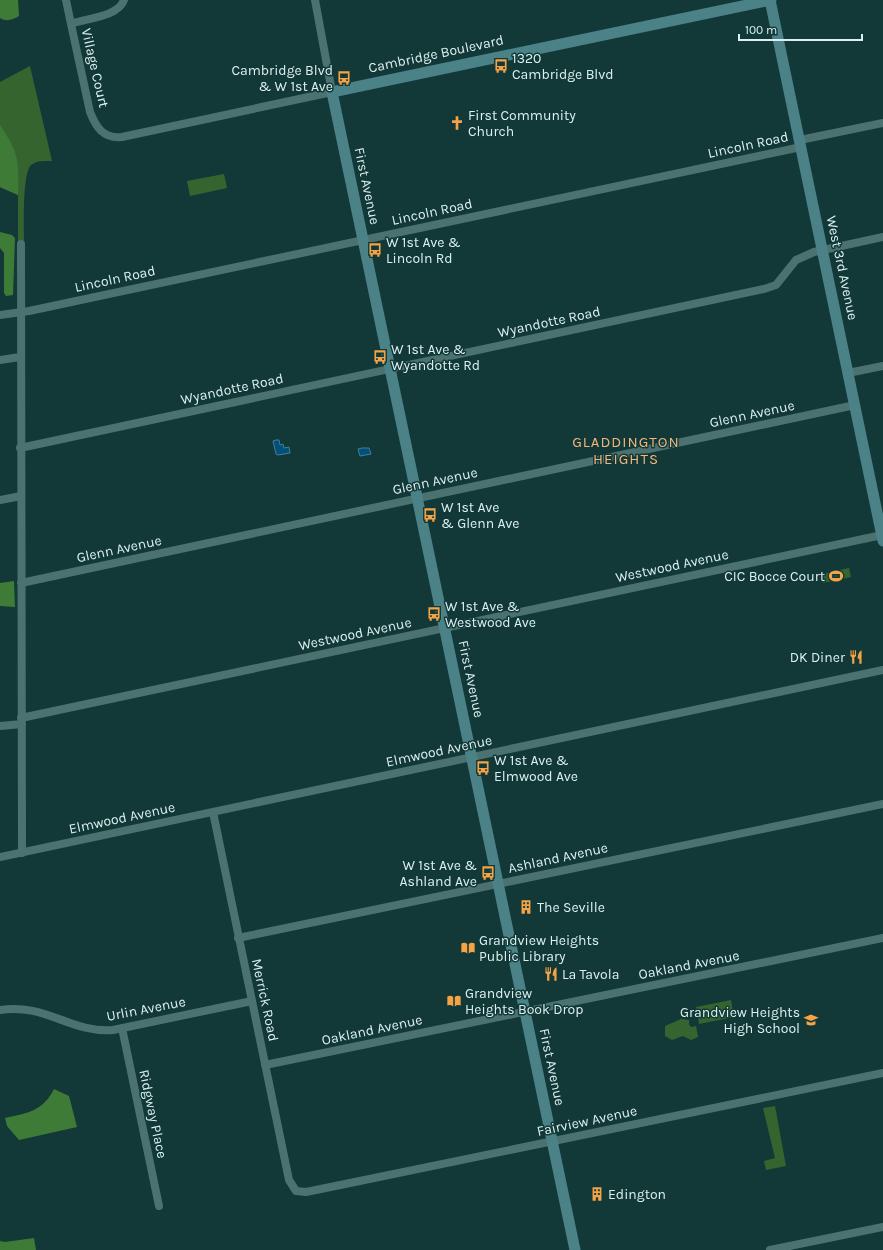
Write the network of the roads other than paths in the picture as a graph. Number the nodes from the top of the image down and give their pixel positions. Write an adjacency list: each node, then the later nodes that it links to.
1 (66, 0): 5 (street, Village Court)
2 (124, 0): 5 (street, Village Court)
3 (315, 0): 6 (street)
4 (770, 0): 6 (street, Cambridge Boulevard); 9 (street, West 3rd Avenue)
5 (72, 24): 8 (street, Village Court)
6 (332, 92): 8 (street, Cambridge Boulevard); 11 (street, First Avenue)
7 (883, 123): 9 (street, Lincoln Road)
8 (108, 136)
9 (801, 143): 11 (street, Lincoln Road); 13 (street, West 3rd Avenue)
10 (883, 237): 13 (street, Wyandotte Road)
11 (363, 240): 14 (street, Lincoln Road); 19 (street, First Avenue)
12 (21, 244): 14 (street)
13 (822, 250): 19 (street, Wyandotte Road); 20 (street, West 3rd Avenue)
14 (20, 313): 15 (street, Lincoln Road); 16 (street)
15 (0, 315)
16 (20, 357): 17 (street); 22 (street)
17 (0, 360)
18 (883, 366): 20 (street)
19 (390, 369): 22 (street, Wyandotte Road); 24 (street, First Avenue)
20 (848, 373): 21 (street, West 3rd Avenue)
21 (855, 405): 24 (street, Glenn Avenue); 26 (street, West 3rd Avenue)
22 (20, 448): 23 (street)
23 (20, 496): 25 (street); 28 (street)
24 (418, 498): 28 (street, Glenn Avenue); 29 (street, First Avenue)
25 (0, 500)
26 (879, 504): 27 (street, West 3rd Avenue)
27 (882, 538): 29 (street, Westwood Avenue)
28 (21, 583): 31 (street)
29 (444, 628): 31 (street, Westwood Avenue); 33 (street, First Avenue)
30 (883, 670): 33 (street, Elmwood Avenue)
31 (21, 721): 32 (street, Westwood Avenue); 36 (street)
32 (0, 726)
33 (472, 757): 35 (street, Elmwood Avenue); 38 (street, First Avenue)
34 (883, 804): 38 (street, Ashland Avenue)
35 (213, 812): 36 (street, Elmwood Avenue); 39 (street, Merrick Road)
36 (22, 853): 37 (street, Elmwood Avenue)
37 (0, 857)
38 (498, 883): 39 (street, Ashland Avenue); 43 (street, First Avenue)
39 (238, 938): 41 (street, Merrick Road)
40 (883, 938): 43 (street, Oakland Avenue)
41 (252, 1001): 44 (street, Urlin Avenue); 45 (street, Merrick Road)
42 (0, 1010): 44 (street, Urlin Avenue)
43 (525, 1012): 45 (street, Oakland Avenue); 47 (street, First Avenue)
44 (122, 1028): 49 (street, Ridgway Place)
45 (266, 1065): 48 (street, Merrick Road)
46 (883, 1073): 47 (street, Fairview Avenue)
47 (552, 1141): 48 (street, Fairview Avenue); 51 (street, First Avenue)
48 (296, 1192)
49 (159, 1206)
50 (883, 1227): 52 (street)
51 (575, 1250)
52 (770, 1250)

